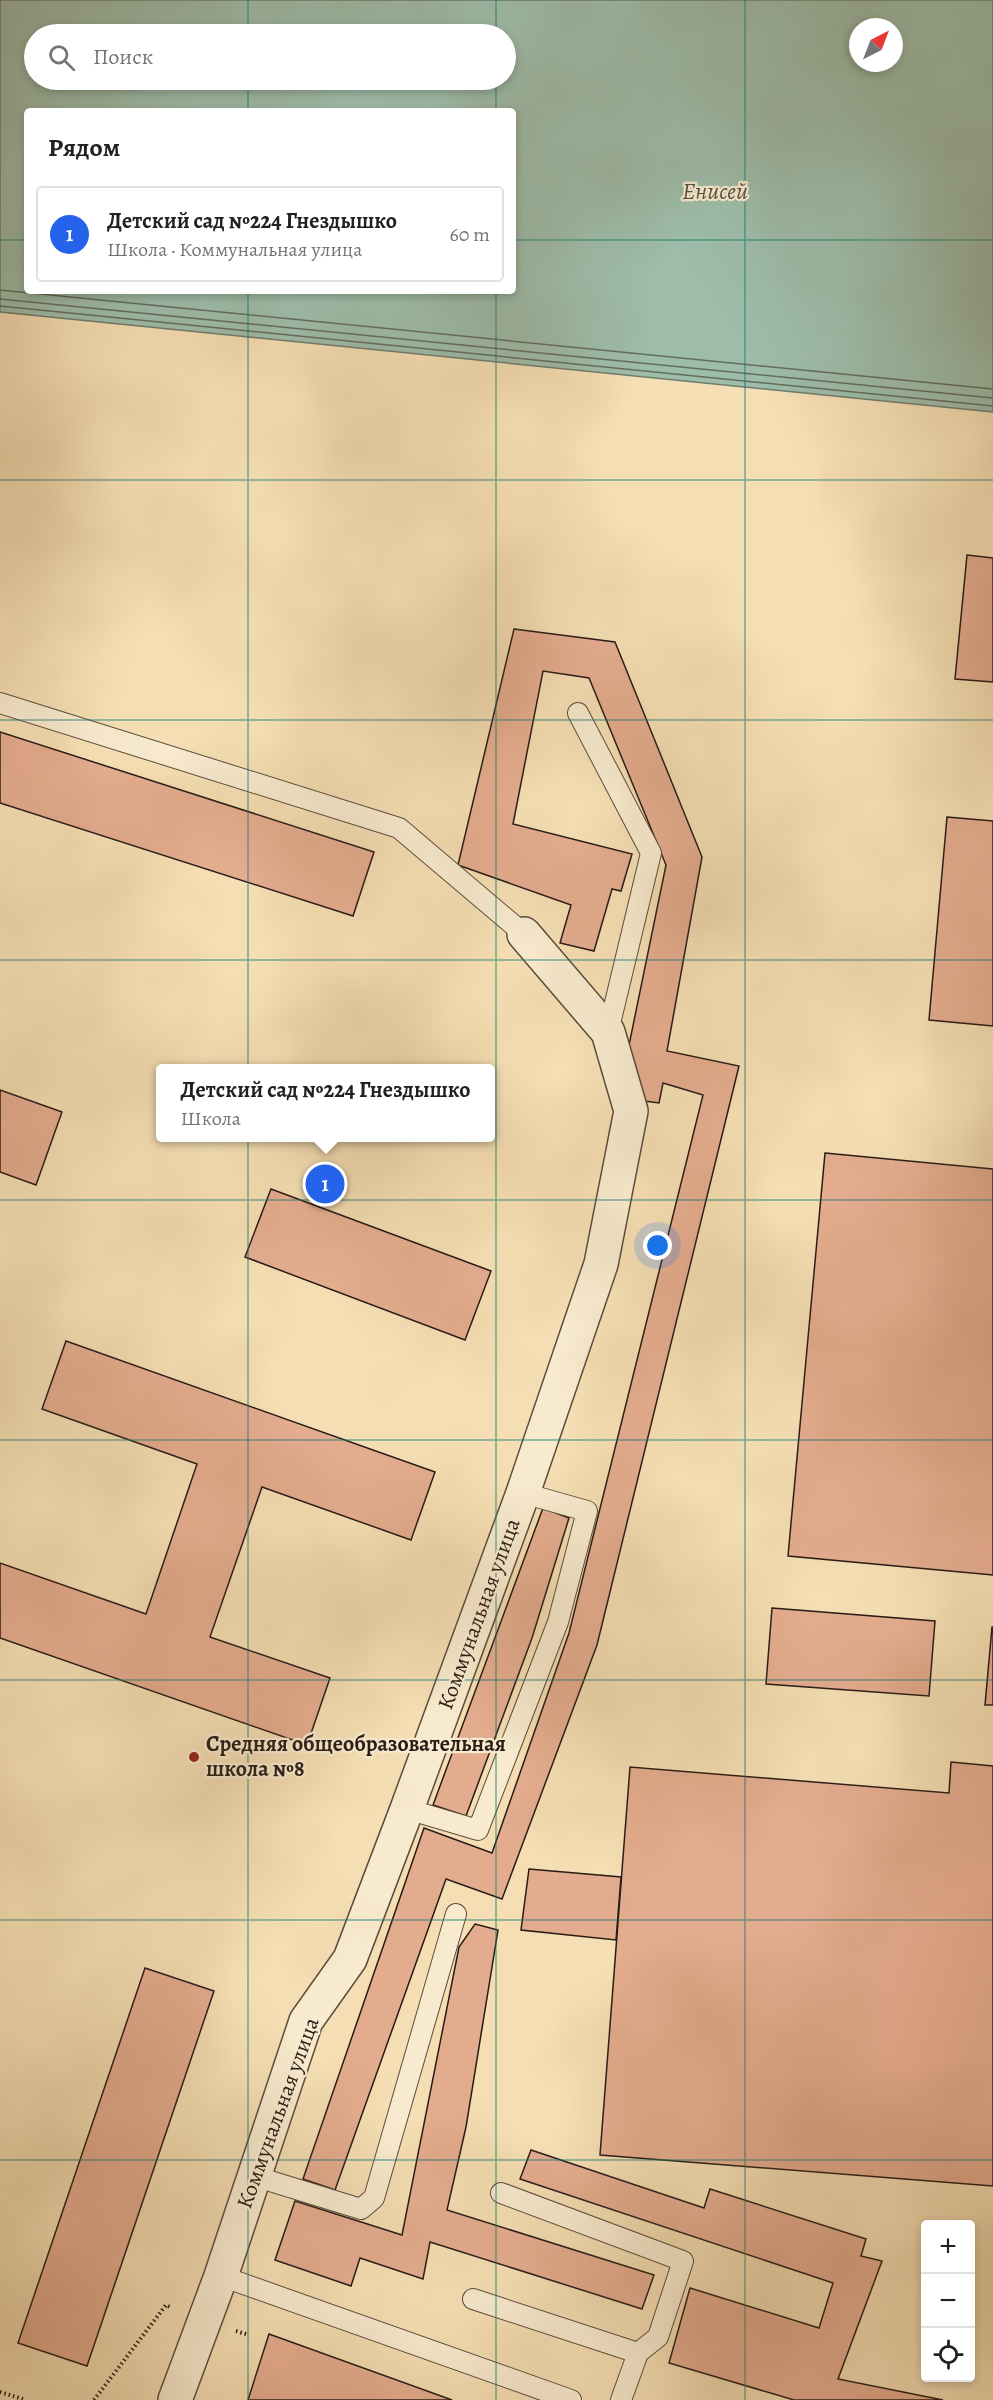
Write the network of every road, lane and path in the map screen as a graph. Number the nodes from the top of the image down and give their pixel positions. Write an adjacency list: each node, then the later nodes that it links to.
1 (0, 703): 3 (lane)
2 (578, 713): 4 (lane)
3 (524, 934): 4 (street, Коммунальная улица)
4 (608, 1032): 5 (street, Коммунальная улица)
5 (523, 1493): 6 (street, Коммунальная улица); 6 (lane)
6 (407, 1809): 8 (street, Коммунальная улица)
7 (456, 1914): 8 (lane)
8 (254, 2176): 10 (street, Коммунальная улица)
9 (501, 2193): 12 (lane)
10 (220, 2276): 15 (street, Коммунальная улица); 16 (lane)
11 (473, 2298): 12 (lane)
12 (638, 2353): 17 (lane)
13 (0, 2392): 14 (path)
14 (26, 2400)
15 (175, 2400)
16 (571, 2400)
17 (621, 2400)

